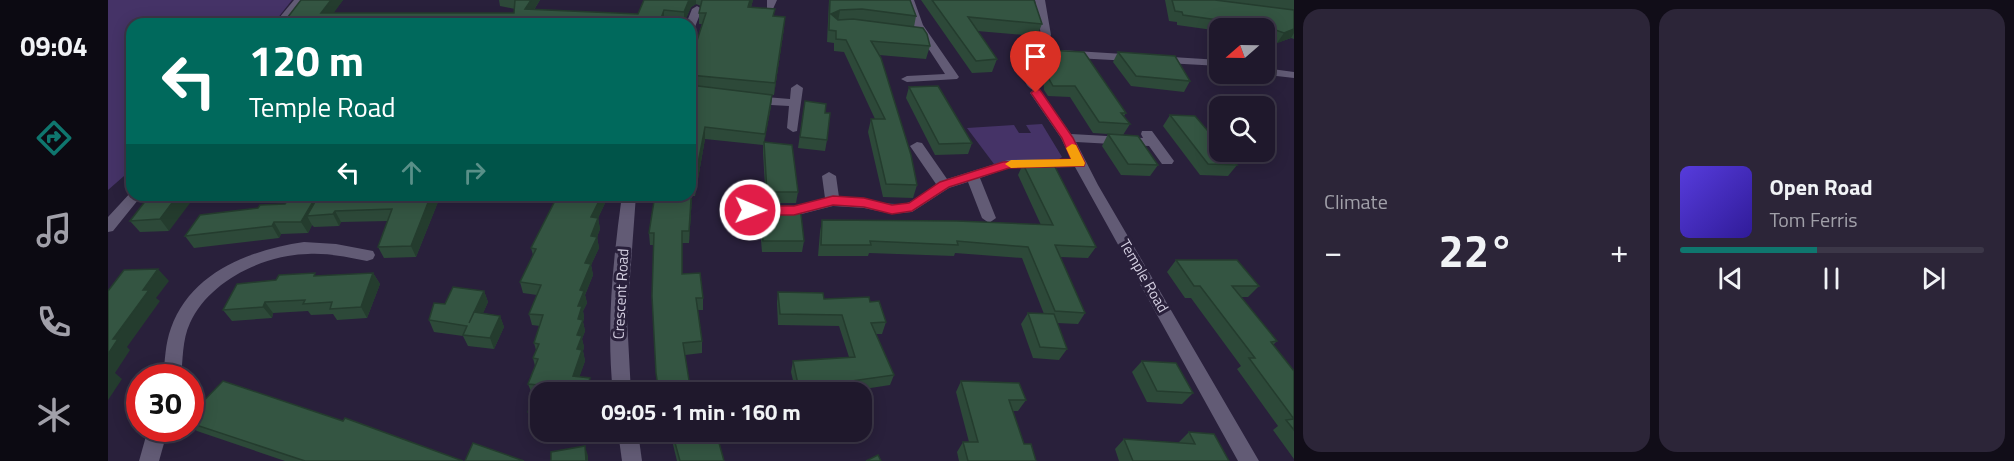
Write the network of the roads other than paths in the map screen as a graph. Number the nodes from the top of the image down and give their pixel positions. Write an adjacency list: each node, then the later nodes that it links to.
1 (299, 0): 4 (street)
2 (909, 0): 9 (street)
3 (1040, 0): 5 (street, Temple Road)
4 (284, 18)
5 (1034, 52): 6 (street); 14 (street, Temple Road)
6 (1209, 62)
7 (1275, 72): 8 (street)
8 (1291, 75)
9 (907, 79)
10 (797, 88): 12 (street)
11 (741, 99): 12 (street)
12 (795, 103): 13 (street)
13 (793, 128)
14 (1067, 138): 16 (street); 17 (street, Temple Road)
15 (916, 146): 20 (street)
16 (1167, 161)
17 (1079, 163): 19 (street); 34 (street, Temple Road)
18 (829, 176): 23 (street)
19 (972, 176): 20 (street); 25 (street)
20 (944, 184): 23 (street)
21 (130, 201): 26 (street)
22 (628, 201): 29 (street, Crescent Road)
23 (833, 201): 24 (street)
24 (750, 210)
25 (989, 218)
26 (108, 227)
27 (367, 255): 28 (street)
28 (173, 364)
29 (621, 382)
30 (154, 442): 32 (street)
31 (629, 442): 33 (street)
32 (149, 461)
33 (632, 461)
34 (1249, 461)

